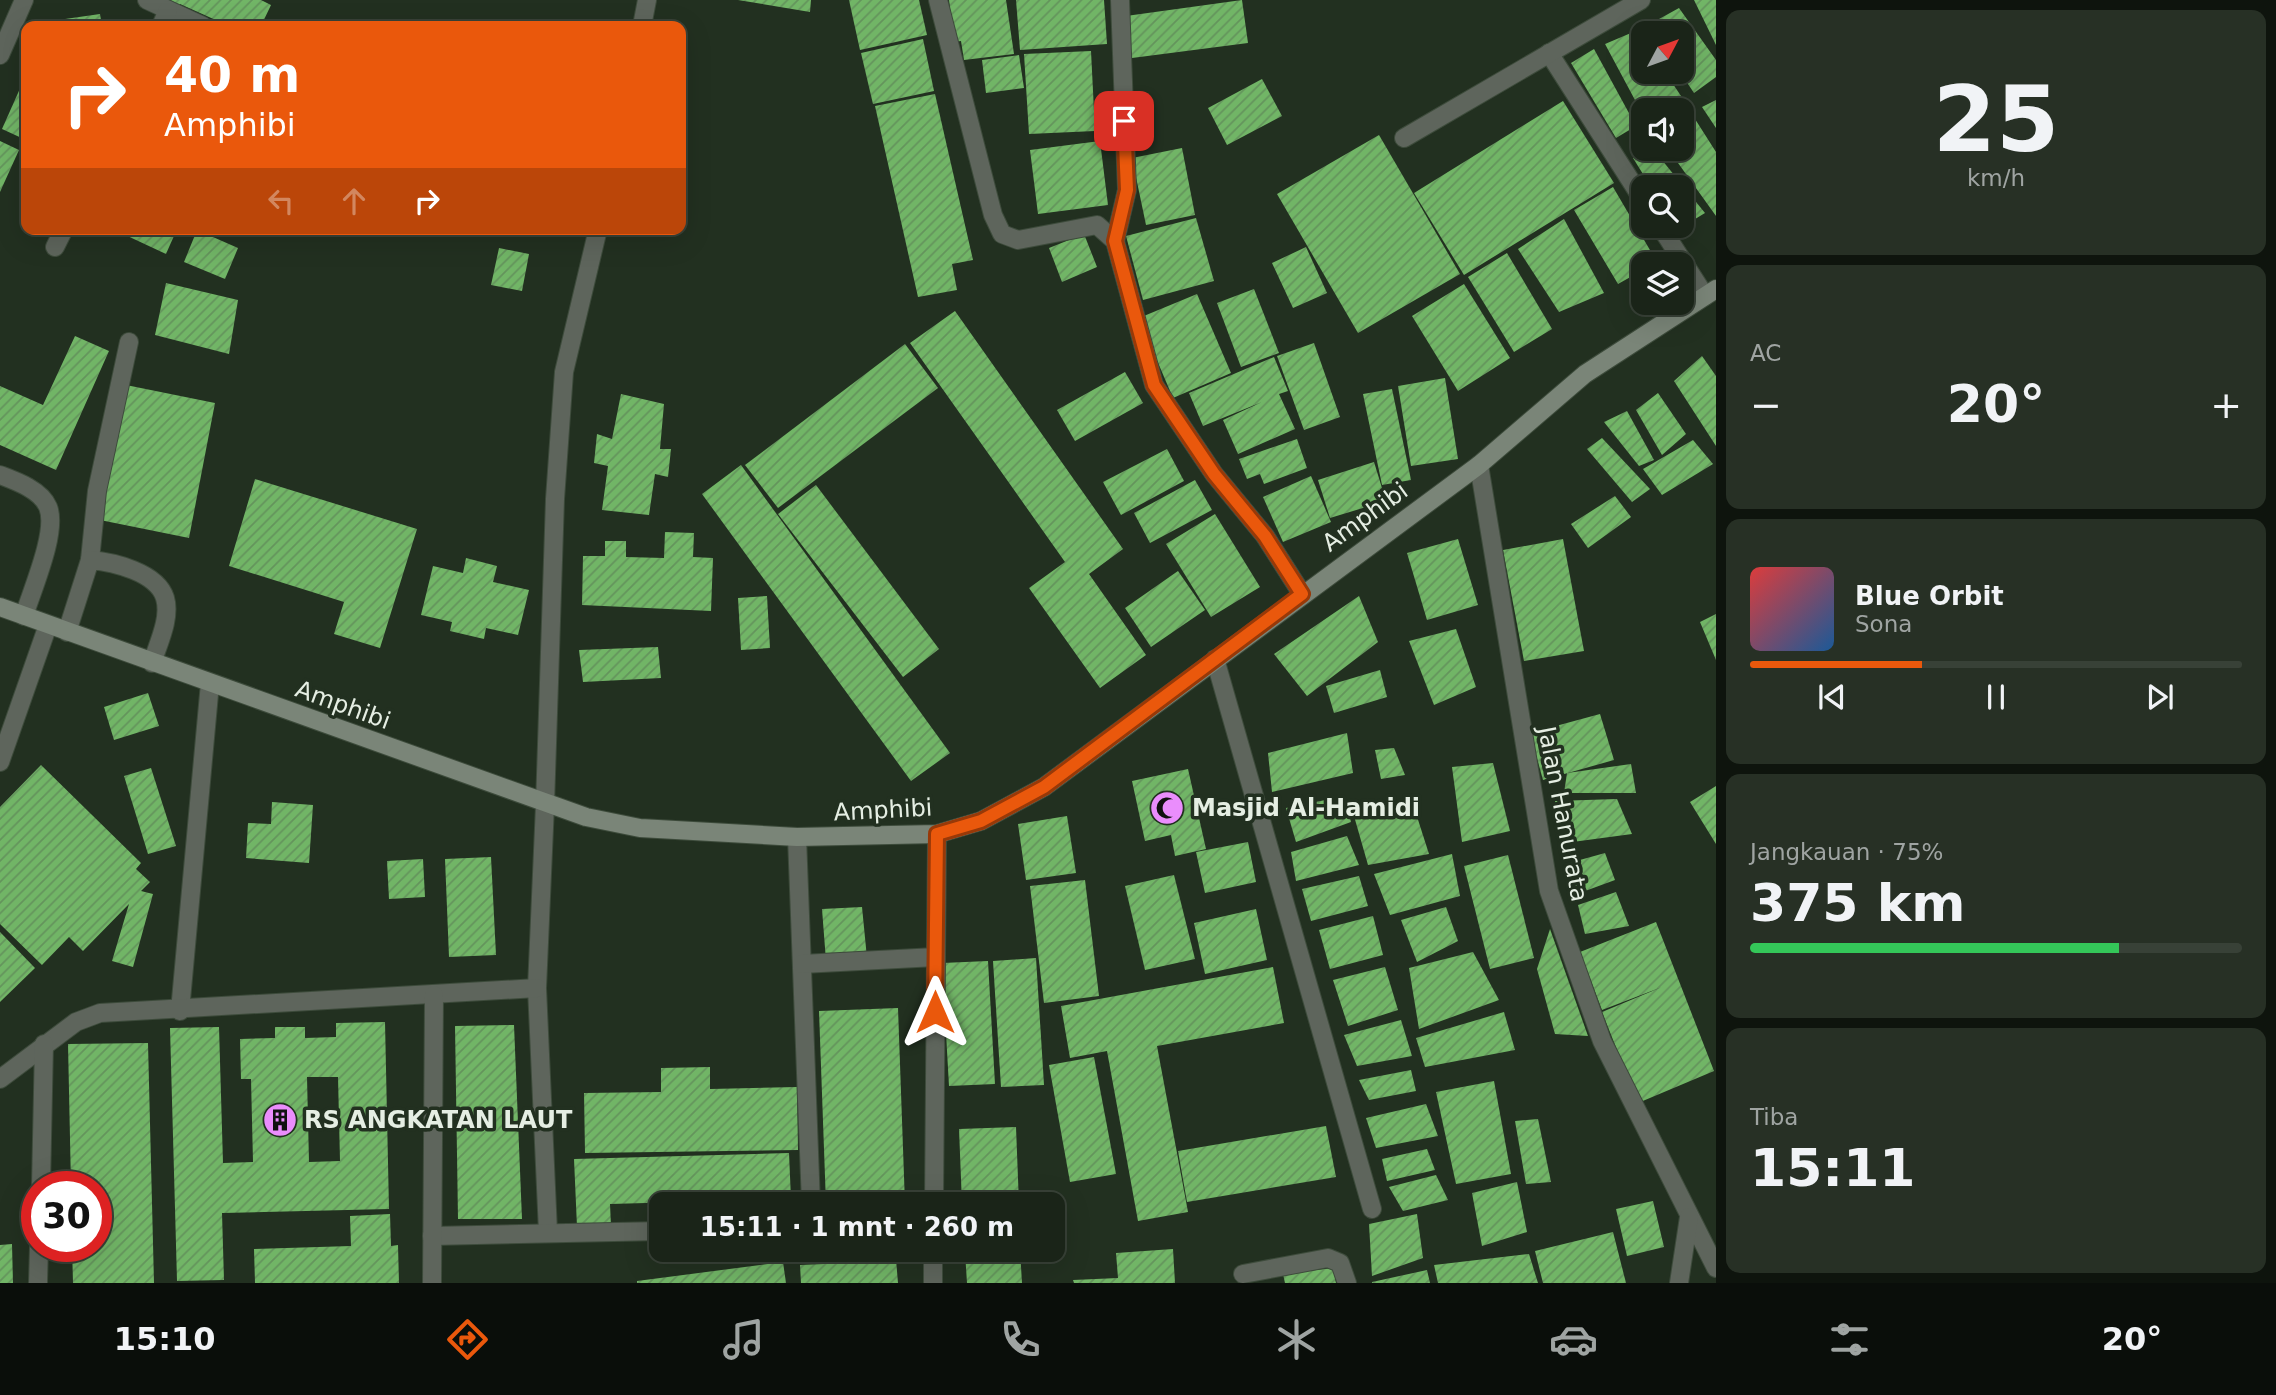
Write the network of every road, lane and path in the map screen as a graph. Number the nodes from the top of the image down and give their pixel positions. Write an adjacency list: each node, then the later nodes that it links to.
1 (24, 0): 10 (street)
2 (147, 0): 7 (street)
3 (647, 0): 8 (street)
4 (938, 0): 16 (street)
5 (1120, 0): 16 (street)
6 (1640, 0): 9 (street)
7 (165, 18)
8 (643, 21)
9 (1549, 53): 11 (street); 12 (street)
10 (0, 55)
11 (1404, 138)
12 (1631, 181)
13 (61, 235): 17 (street)
14 (597, 235): 32 (street)
15 (1669, 238): 18 (street)
16 (1115, 241): 23 (street)
17 (55, 247)
18 (1711, 292): 20 (main road, Amphibi)
19 (129, 342): 22 (street)
20 (1479, 465): 23 (main road, Amphibi); 46 (street, Jalan Hanurata)
21 (0, 475): 25 (street)
22 (90, 560): 27 (street); 29 (street)
23 (1302, 594): 28 (main road, Amphibi)
24 (0, 607): 25 (main road, Amphibi)
25 (24, 616): 26 (main road, Amphibi)
26 (48, 625): 27 (main road, Amphibi); 31 (street)
27 (67, 632): 29 (main road, Amphibi)
28 (1215, 659): 33 (main road, Amphibi); 45 (street)
29 (152, 663): 30 (main road, Amphibi)
30 (210, 683): 32 (main road, Amphibi); 39 (street)
31 (0, 762)
32 (545, 805): 34 (main road, Amphibi); 37 (street)
33 (937, 834): 34 (main road, Amphibi); 35 (street)
34 (797, 837): 36 (street)
35 (936, 957): 36 (street); 44 (street)
36 (802, 964): 43 (street)
37 (537, 988): 38 (street); 48 (street)
38 (434, 995): 39 (street); 49 (street)
39 (180, 1011): 40 (street)
40 (44, 1044): 41 (street); 42 (street)
41 (0, 1079)
42 (41, 1171)
43 (811, 1192)
44 (934, 1192)
45 (1372, 1209)
46 (1689, 1217): 52 (street, Jalan Hanurata); 58 (street)
47 (649, 1231): 48 (street)
48 (548, 1232): 49 (street)
49 (432, 1236): 55 (street)
50 (39, 1262): 54 (street)
51 (933, 1262): 56 (street)
52 (1716, 1268)
53 (1243, 1274): 57 (street)
54 (38, 1283)
55 (432, 1283)
56 (933, 1283)
57 (1348, 1283)
58 (1679, 1283)

